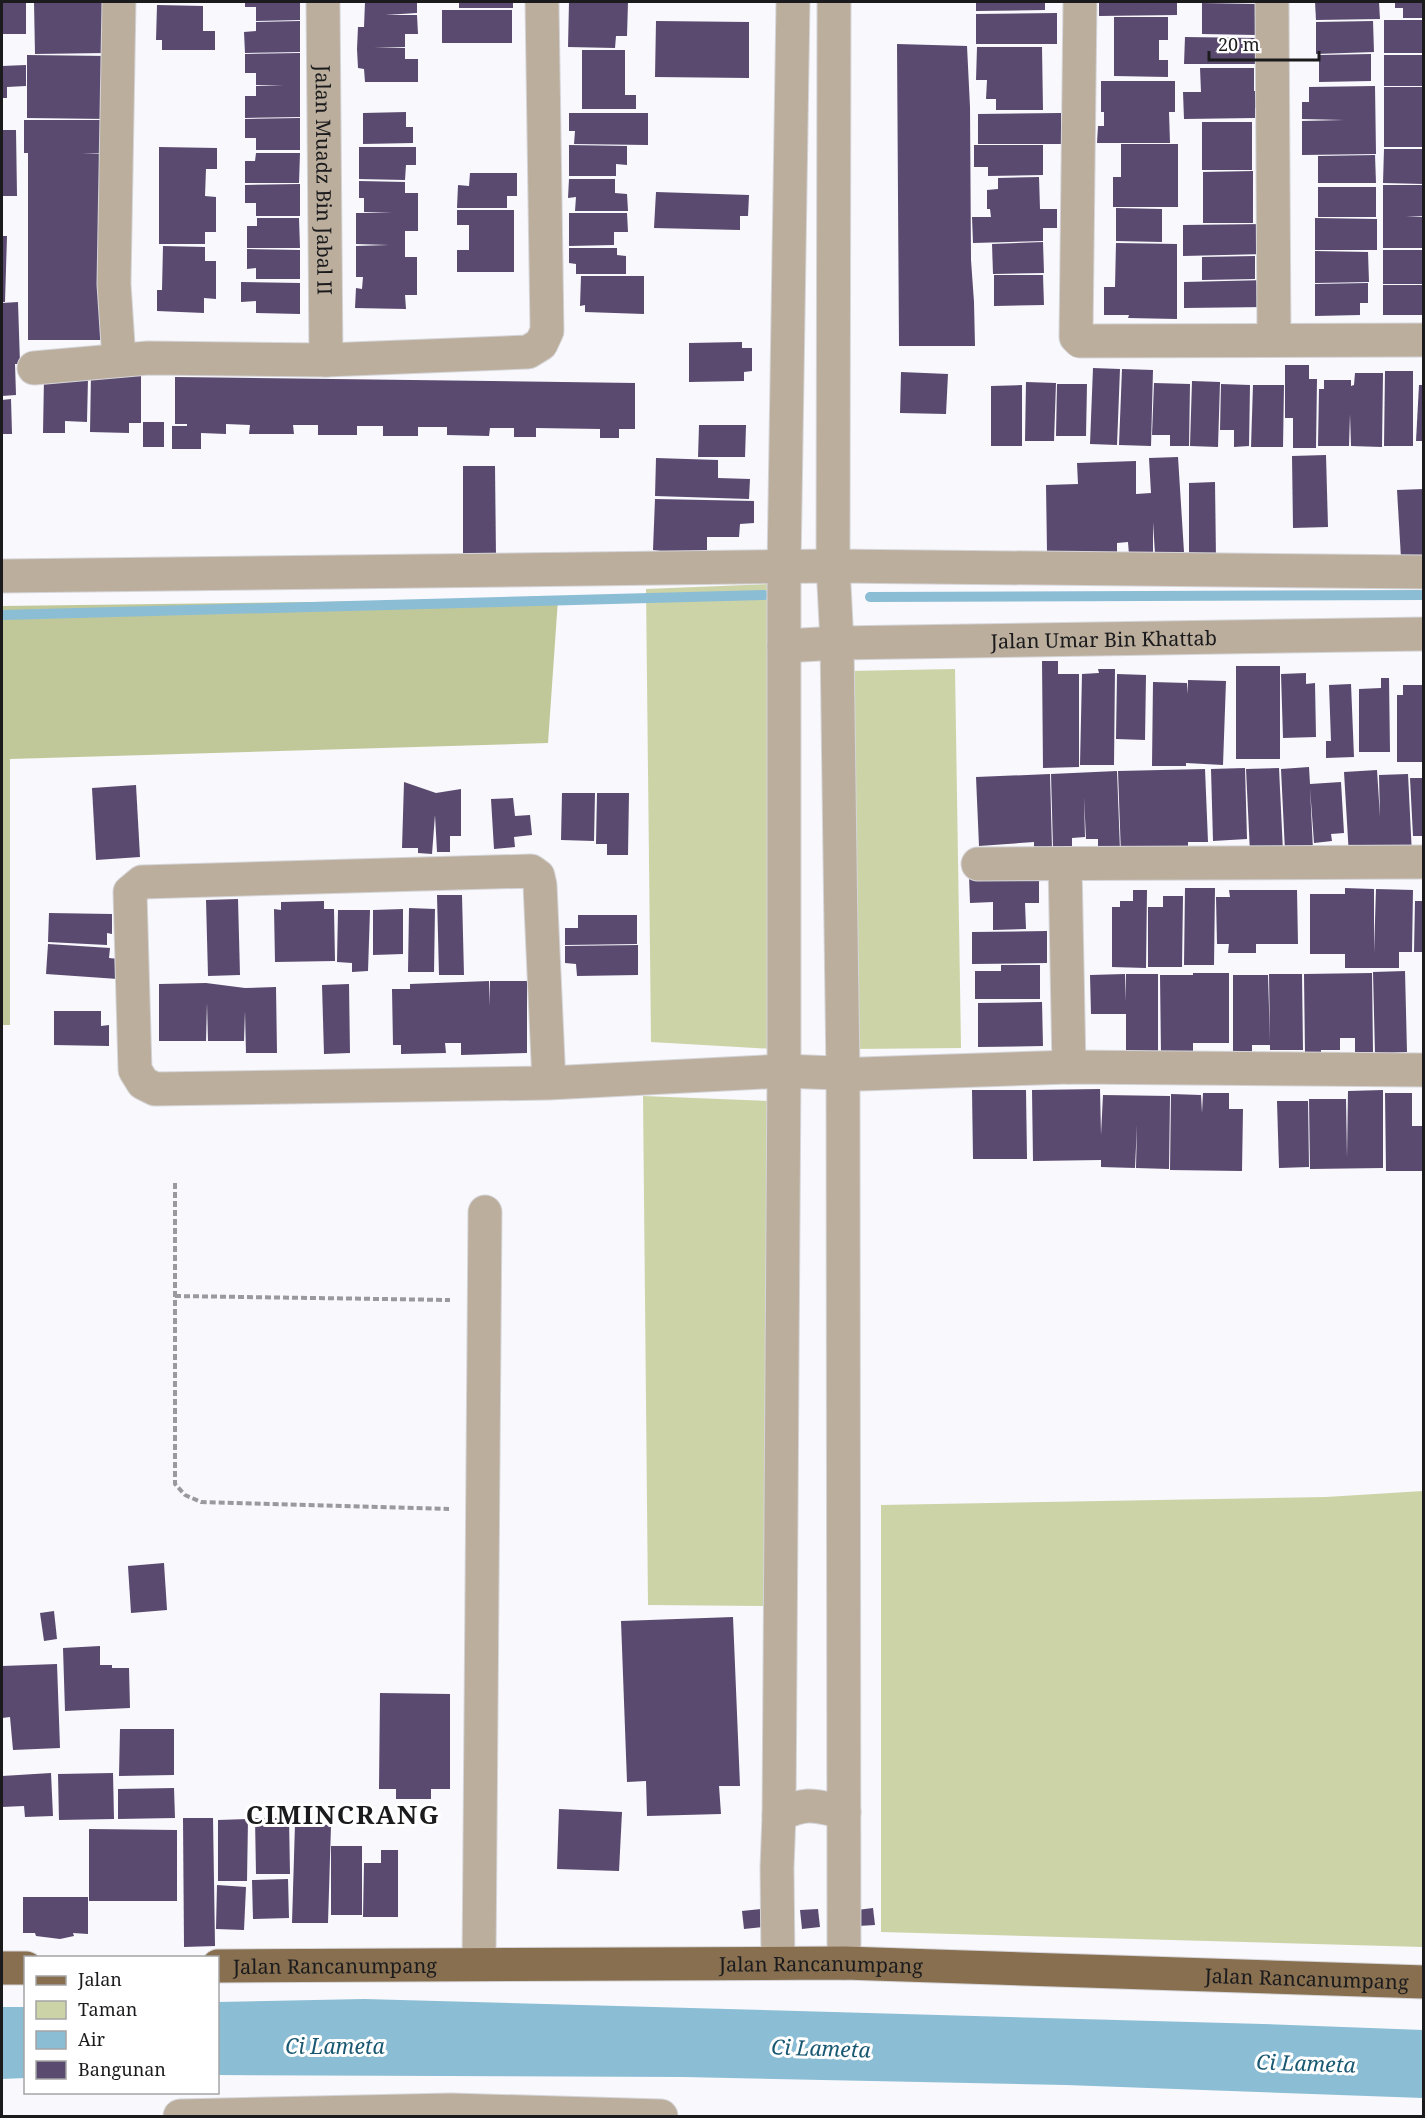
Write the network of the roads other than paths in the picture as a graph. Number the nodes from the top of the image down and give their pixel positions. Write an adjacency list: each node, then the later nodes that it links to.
1 (119, 2): 10 (street)
2 (323, 2): 11 (street, Jalan Muadz Bin Jabal II)
3 (542, 2): 11 (street)
4 (793, 2): 14 (street)
5 (834, 2): 13 (street)
6 (1080, 2): 8 (street)
7 (1272, 2): 8 (street)
8 (1274, 339): 9 (street)
9 (1424, 339)
10 (119, 360): 11 (street); 12 (street)
11 (326, 360)
12 (34, 368)
13 (833, 566): 14 (street); 15 (street); 18 (street)
14 (784, 567): 16 (street); 19 (street)
15 (1424, 572)
16 (2, 576)
17 (1424, 634): 18 (street, Jalan Umar Bin Khattab)
18 (837, 643): 19 (street, Jalan Umar Bin Khattab); 26 (street)
19 (784, 646): 25 (street)
20 (1424, 862): 22 (street)
21 (978, 864): 22 (street)
22 (1065, 864): 23 (street)
23 (1069, 1067): 24 (street); 26 (street)
24 (1424, 1070)
25 (784, 1071): 26 (street); 27 (street); 30 (street)
26 (843, 1074): 29 (street)
27 (549, 1083): 27 (street)
28 (485, 1212): 33 (street)
29 (844, 1812): 30 (street); 32 (street)
30 (779, 1815): 31 (street)
31 (778, 1962): 32 (main road, Jalan Rancanumpang); 33 (main road, Jalan Rancanumpang)
32 (844, 1963): 37 (main road, Jalan Rancanumpang)
33 (479, 1964): 34 (main road, Jalan Rancanumpang)
34 (219, 1966)
35 (2, 1968): 36 (main road)
36 (24, 1968)
37 (1424, 1982)
38 (180, 2116): 39 (street)
39 (661, 2116)

